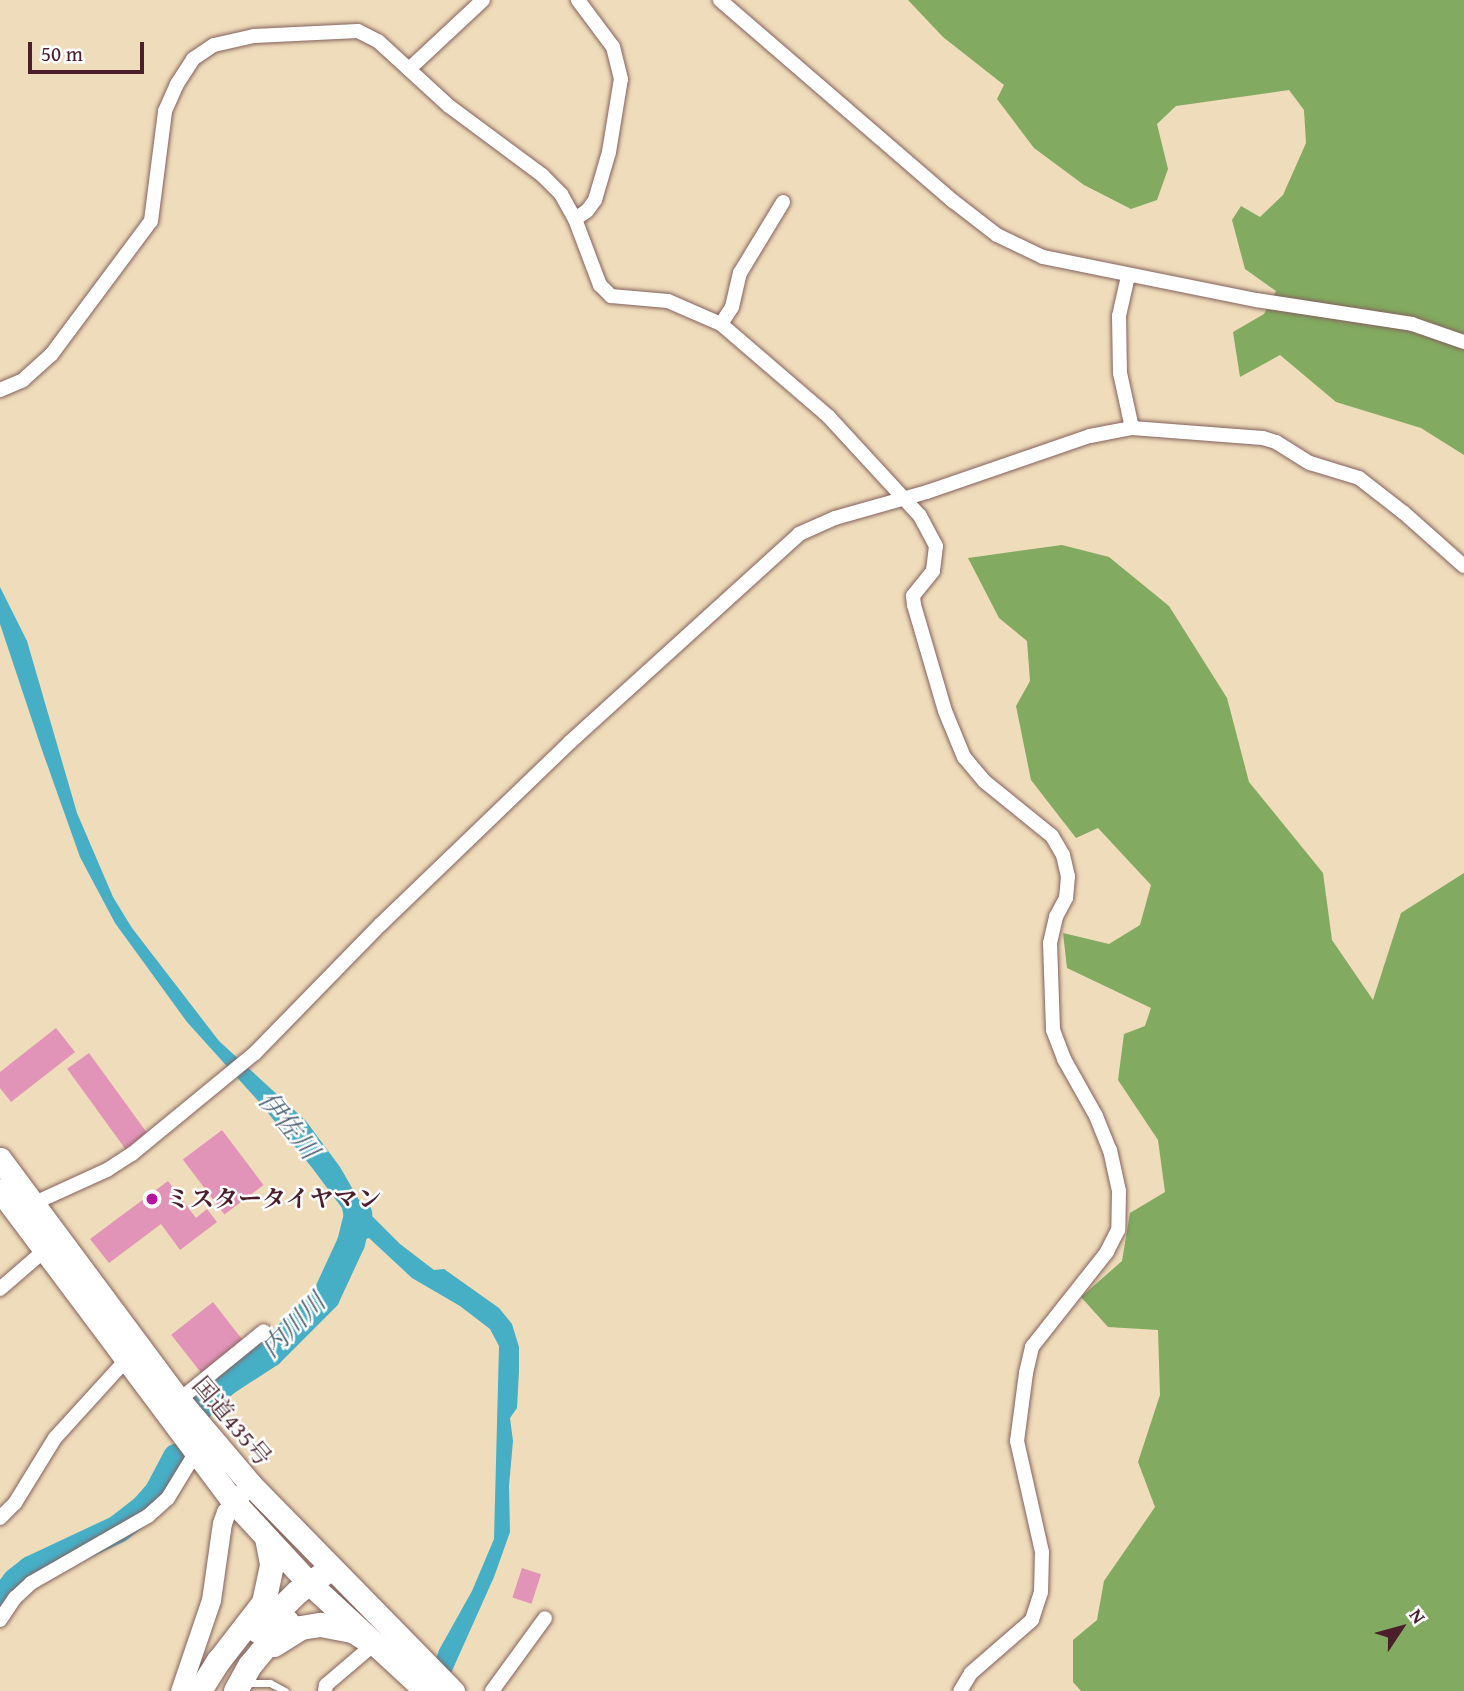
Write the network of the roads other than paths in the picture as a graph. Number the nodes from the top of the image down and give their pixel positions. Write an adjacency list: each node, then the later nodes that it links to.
1 (483, 0): 4 (street)
2 (578, 0): 6 (street)
3 (720, 0): 7 (street)
4 (409, 69): 6 (street); 10 (street)
5 (783, 202): 8 (street)
6 (575, 219): 8 (street)
7 (1128, 276): 9 (street); 11 (street)
8 (721, 324): 12 (street)
9 (1464, 342)
10 (0, 390)
11 (1132, 428): 12 (street); 13 (street)
12 (903, 496): 16 (street); 41 (street)
13 (1464, 566)
14 (0, 1159): 16 (highway, 国道435号)
15 (1, 1192): 16 (highway, 国道435号)
16 (25, 1209): 17 (highway, 国道435号); 21 (highway, 国道435号)
17 (44, 1250): 18 (street); 20 (highway, 国道435号)
18 (0, 1289)
19 (264, 1331): 21 (street)
20 (126, 1360): 22 (highway, 国道435号); 25 (street)
21 (179, 1400): 23 (highway, 国道435号)
22 (196, 1452): 24 (highway, 国道435号); 30 (street)
23 (251, 1485): 24 (main road); 27 (highway, 国道435号)
24 (233, 1501): 26 (highway, 国道435号); 35 (main road)
25 (0, 1518)
26 (267, 1539): 28 (highway, 国道435号); 36 (highway)
27 (331, 1569): 28 (highway); 32 (highway, 国道435号)
28 (313, 1586): 31 (highway, 国道435号); 33 (highway); 37 (highway)
29 (545, 1618): 40 (street)
30 (0, 1620)
31 (374, 1644): 32 (highway, 国道435号); 33 (highway); 39 (street)
32 (423, 1679): 34 (highway, 国道435号)
33 (238, 1684): 38 (lane)
34 (452, 1690)
35 (180, 1691)
36 (200, 1691)
37 (209, 1691)
38 (285, 1691)
39 (325, 1691)
40 (492, 1691)
41 (960, 1691)

